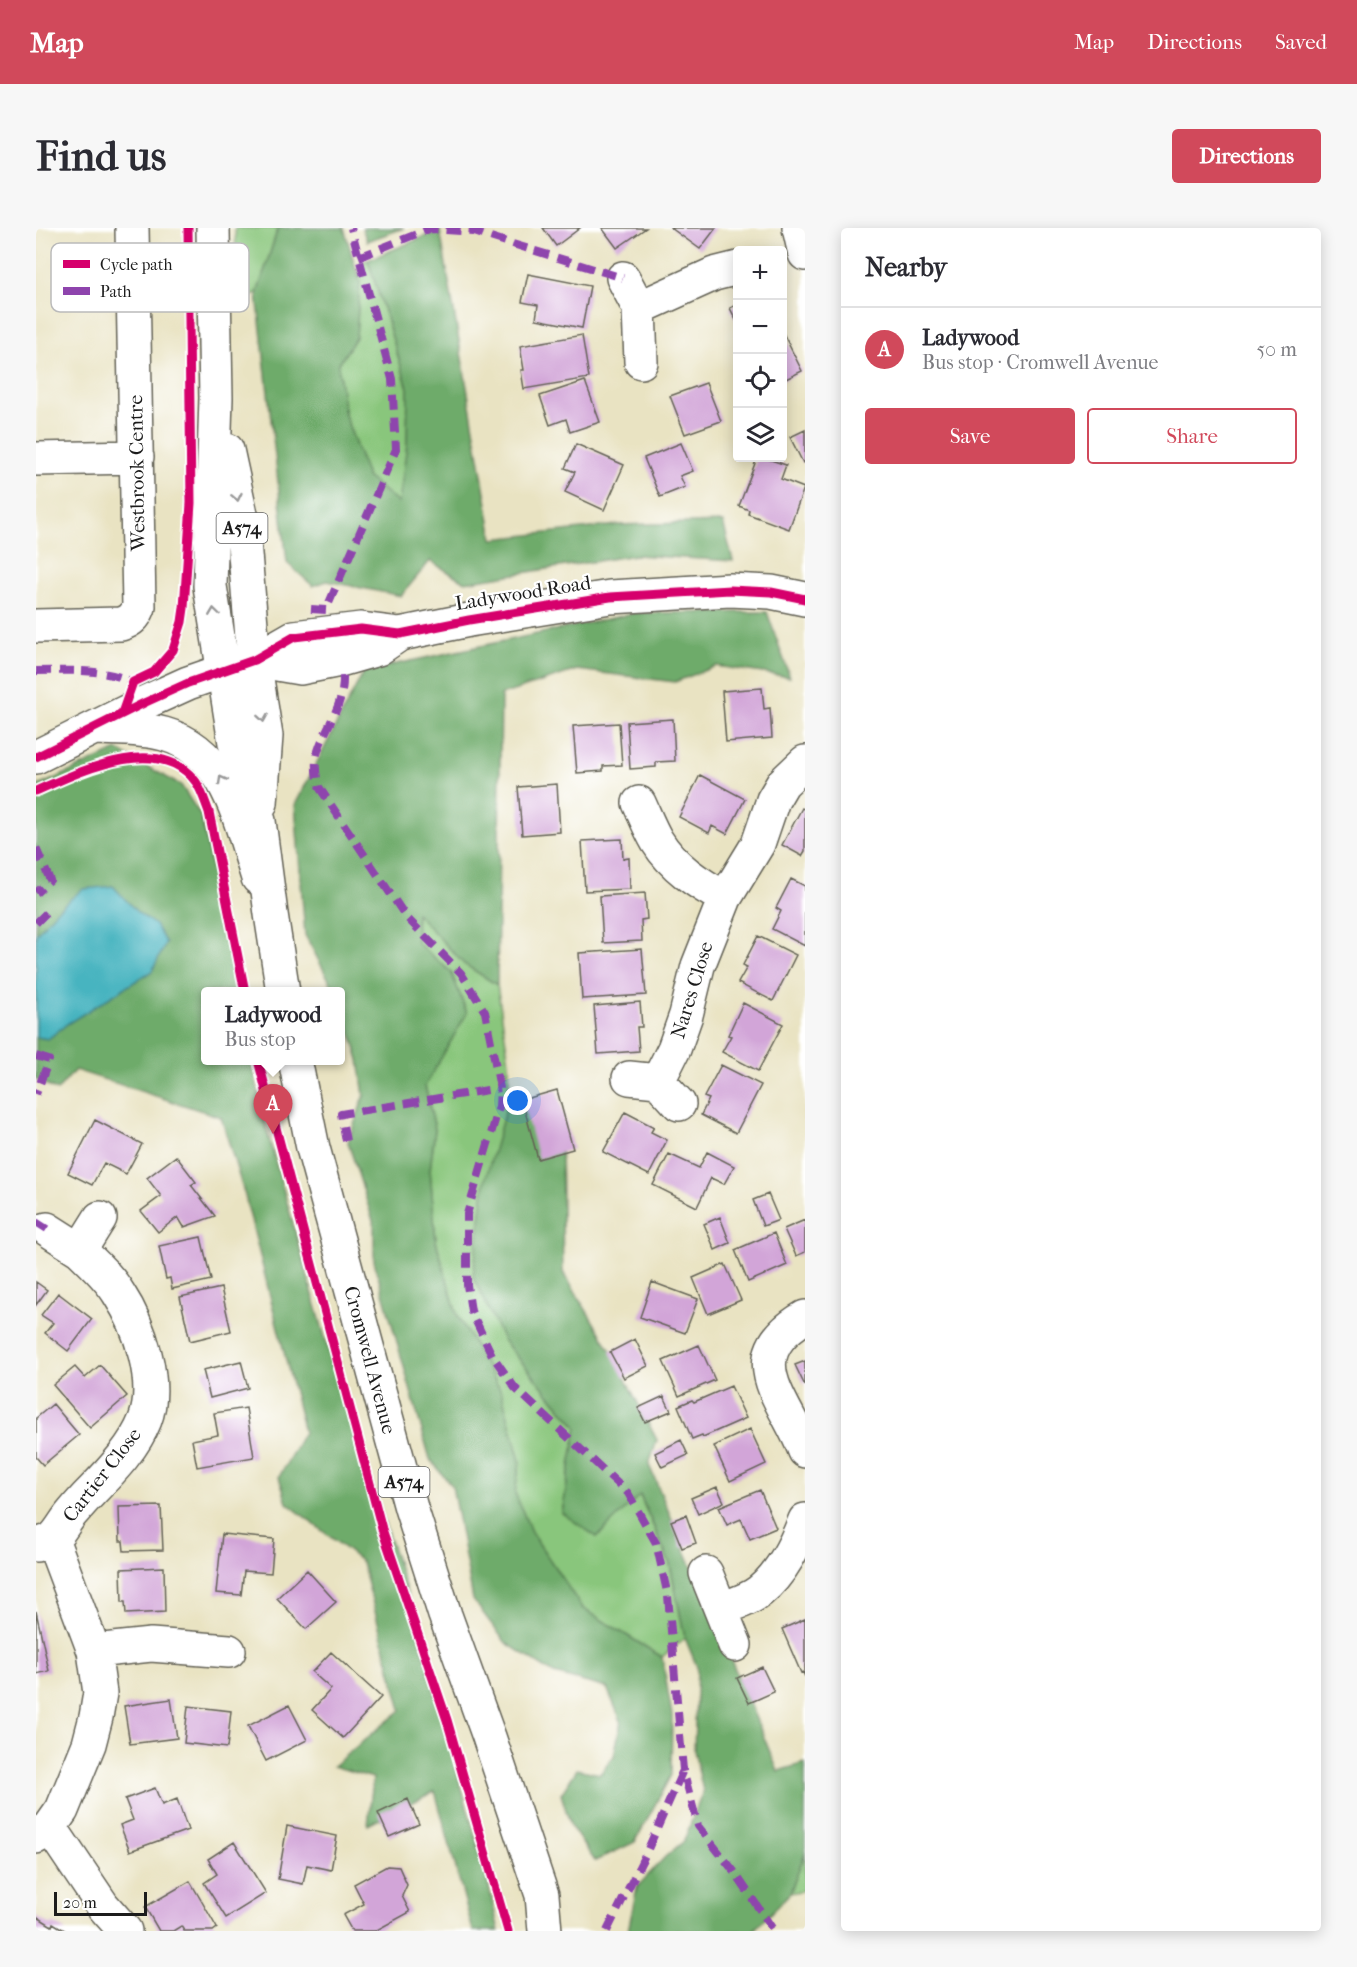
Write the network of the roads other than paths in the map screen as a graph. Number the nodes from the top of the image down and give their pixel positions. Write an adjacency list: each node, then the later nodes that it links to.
1 (132, 228): 3 (street, Westbrook Centre)
2 (213, 228): 4 (street, A574)
3 (132, 243)
4 (213, 243)
5 (733, 269): 7 (street)
6 (623, 278): 7 (street)
7 (639, 308): 10 (street)
8 (134, 312): 12 (street, Westbrook Centre)
9 (214, 312): 11 (street, A574)
10 (640, 362)
11 (216, 398): 16 (street, A574, one-way to 16); 17 (street, A574, one-way to 11)
12 (137, 457): 13 (street); 15 (street, Westbrook Centre)
13 (36, 459)
14 (805, 599): 16 (street, Ladywood Road)
15 (36, 626)
16 (254, 660): 17 (street, Ladywood Road); 22 (street, A574, one-way to 22)
17 (222, 670): 18 (street, Ladywood Road); 22 (street, A574)
18 (94, 728): 19 (street, Ladywood Road); 24 (street, one-way to 18)
19 (36, 757)
20 (805, 762): 23 (street, Nares Close)
21 (639, 803): 23 (street)
22 (260, 821): 24 (street, A574)
23 (725, 897): 27 (street, Nares Close)
24 (271, 914): 25 (street, A574)
25 (282, 987)
26 (296, 1065): 41 (street, Cromwell Avenue / A574)
27 (655, 1088)
28 (100, 1218): 30 (street)
29 (47, 1229): 30 (street, Cartier Close)
30 (80, 1250): 34 (street, Cartier Close)
31 (805, 1317): 32 (street)
32 (805, 1451)
33 (805, 1520): 36 (street)
34 (44, 1542): 38 (street, Cartier Close)
35 (706, 1573): 36 (street)
36 (721, 1609): 37 (street)
37 (735, 1645)
38 (94, 1651): 39 (street); 40 (street, Cartier Close)
39 (229, 1651)
40 (43, 1832): 42 (street, Cartier Close)
41 (542, 1895): 43 (street, Cromwell Avenue / A574); 44 (street, Cromwell Avenue / A574)
42 (125, 1931)
43 (544, 1931)
44 (567, 1931)

